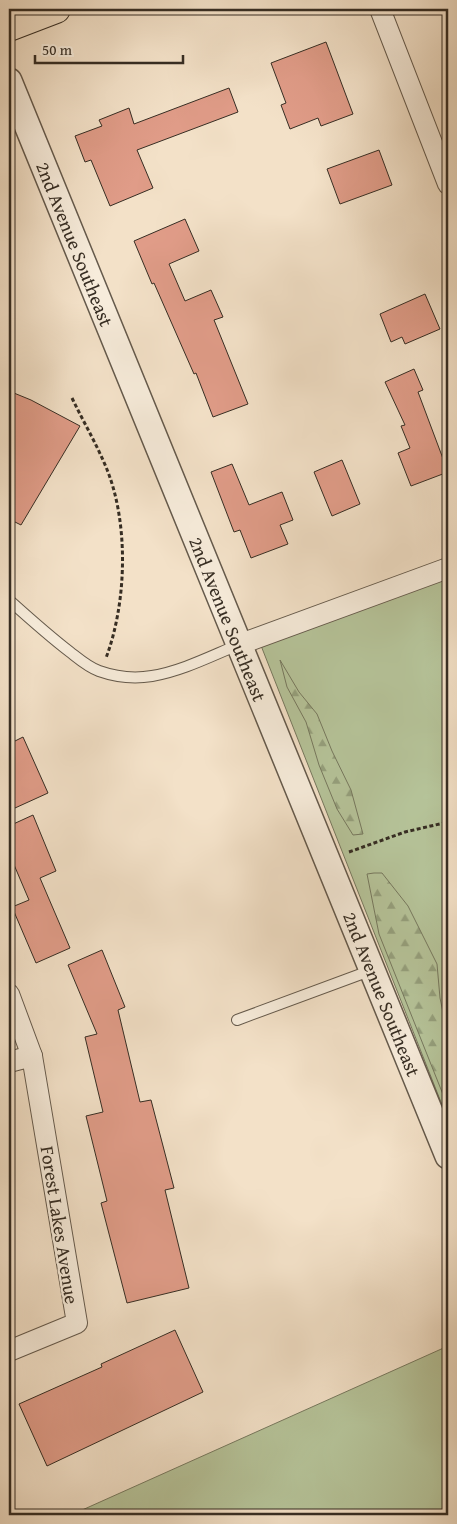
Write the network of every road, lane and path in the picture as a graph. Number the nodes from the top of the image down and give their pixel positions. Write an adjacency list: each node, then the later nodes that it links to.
1 (56, 9): 3 (main road)
2 (380, 9): 5 (street)
3 (9, 27)
4 (9, 81): 9 (street, 2nd Avenue Southeast)
5 (448, 184)
6 (72, 398): 10 (path)
7 (448, 568): 9 (street)
8 (9, 600): 10 (lane)
9 (238, 645): 10 (lane); 13 (street, 2nd Avenue Southeast)
10 (101, 671)
11 (448, 822): 12 (path)
12 (349, 852)
13 (372, 970): 15 (lane); 18 (street, 2nd Avenue Southeast)
14 (9, 994): 16 (street, Forest Lakes Avenue)
15 (237, 1020)
16 (32, 1056): 17 (street); 19 (street, Forest Lakes Avenue)
17 (9, 1062)
18 (448, 1156)
19 (9, 1351)

